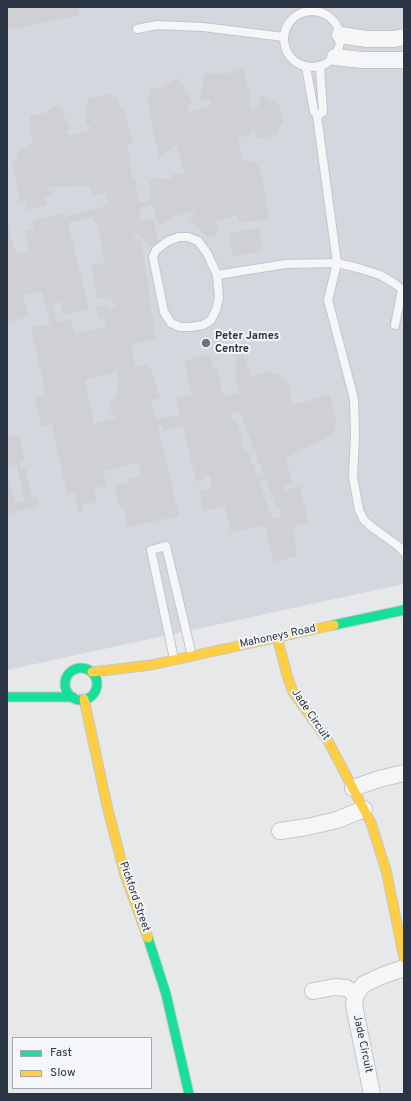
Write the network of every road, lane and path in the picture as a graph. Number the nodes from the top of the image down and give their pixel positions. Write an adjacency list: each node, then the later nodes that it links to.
1 (320, 10): 3 (lane); 4 (lane)
2 (137, 29): 4 (lane)
3 (340, 35): 5 (street); 6 (lane)
4 (284, 37): 8 (lane)
5 (404, 37)
6 (335, 57): 7 (street); 9 (lane)
7 (404, 60)
8 (306, 67): 9 (lane); 10 (lane)
9 (320, 67): 10 (lane)
10 (317, 116): 11 (lane)
11 (337, 263): 12 (lane); 13 (lane); 15 (lane)
12 (217, 275): 12 (lane)
13 (403, 290): 14 (lane)
14 (395, 325)
15 (404, 552)
16 (404, 610): 17 (street, Mahoneys Road)
17 (277, 638): 18 (street, Mahoneys Road); 30 (street, Jade Circuit)
18 (192, 656): 19 (street, Mahoneys Road); 19 (lane)
19 (174, 660): 20 (street, Mahoneys Road)
20 (151, 665): 21 (street, Mahoneys Road); 22 (street, Mahoneys Road)
21 (92, 672): 25 (street); 27 (street)
22 (123, 679)
23 (109, 686): 25 (street)
24 (38, 687): 26 (street)
25 (94, 693): 28 (street)
26 (8, 697): 27 (street)
27 (73, 697): 28 (street)
28 (84, 699): 37 (street, Pickford Street)
29 (404, 773): 30 (street)
30 (353, 788): 31 (street, Jade Circuit)
31 (364, 809): 32 (street); 33 (street, Jade Circuit)
32 (280, 831)
33 (404, 958)
34 (404, 968): 36 (street)
35 (313, 991): 36 (street)
36 (356, 994): 38 (street, Jade Circuit)
37 (189, 1094)
38 (372, 1094)

